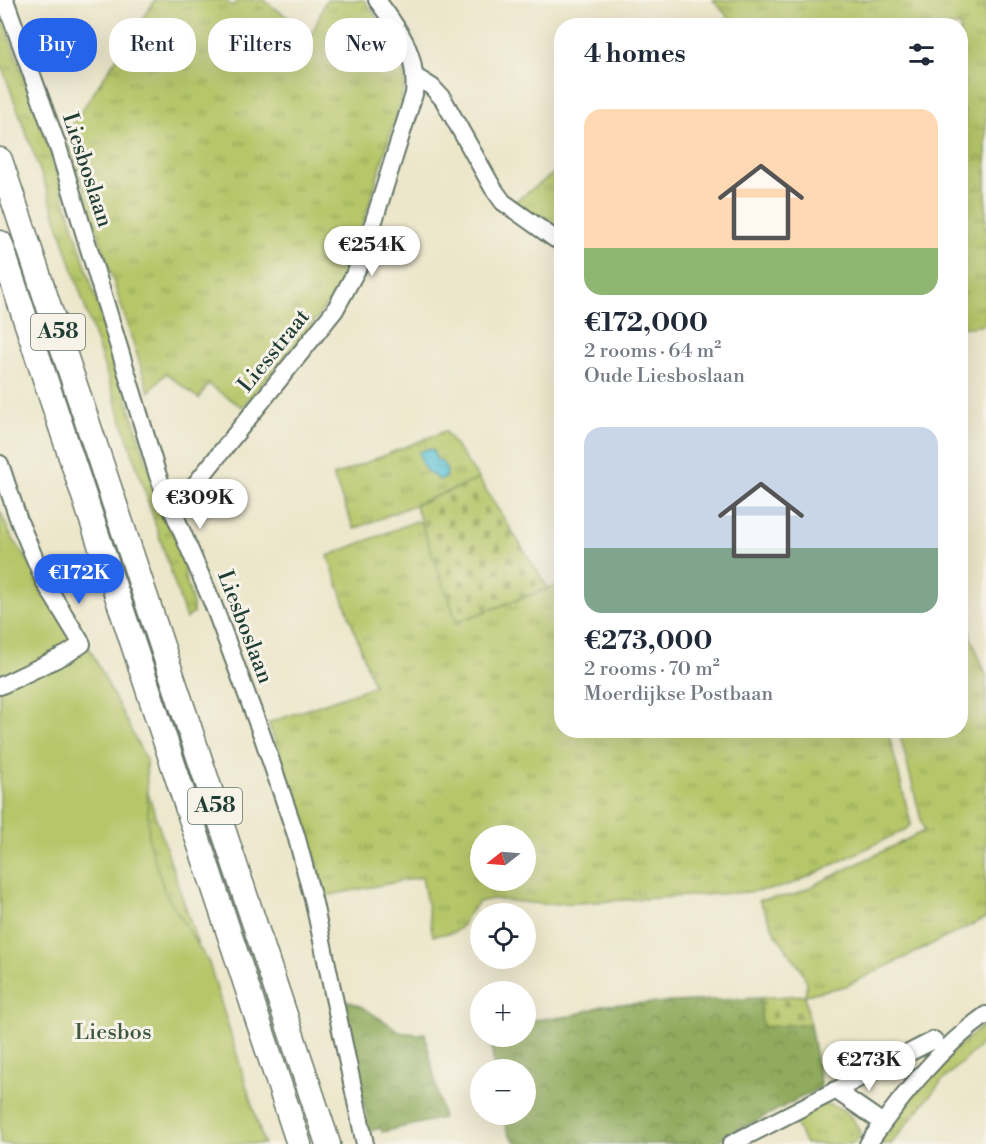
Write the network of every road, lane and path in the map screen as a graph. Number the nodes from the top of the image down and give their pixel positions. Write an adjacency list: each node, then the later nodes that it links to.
1 (5, 0): 8 (street, Liesboslaan)
2 (377, 0): 3 (street, Liesstraat)
3 (416, 77): 5 (street); 8 (street, Liesstraat)
4 (0, 160): 15 (highway, A58)
5 (554, 238)
6 (0, 243): 14 (highway, A58)
7 (0, 464): 9 (street)
8 (173, 512): 16 (street, Liesboslaan)
9 (0, 686)
10 (986, 1015): 13 (street)
11 (934, 1040): 12 (street)
12 (835, 1089): 13 (street); 17 (street)
13 (883, 1122): 18 (street)
14 (299, 1144)
15 (328, 1144)
16 (364, 1144)
17 (731, 1144)
18 (868, 1144)

